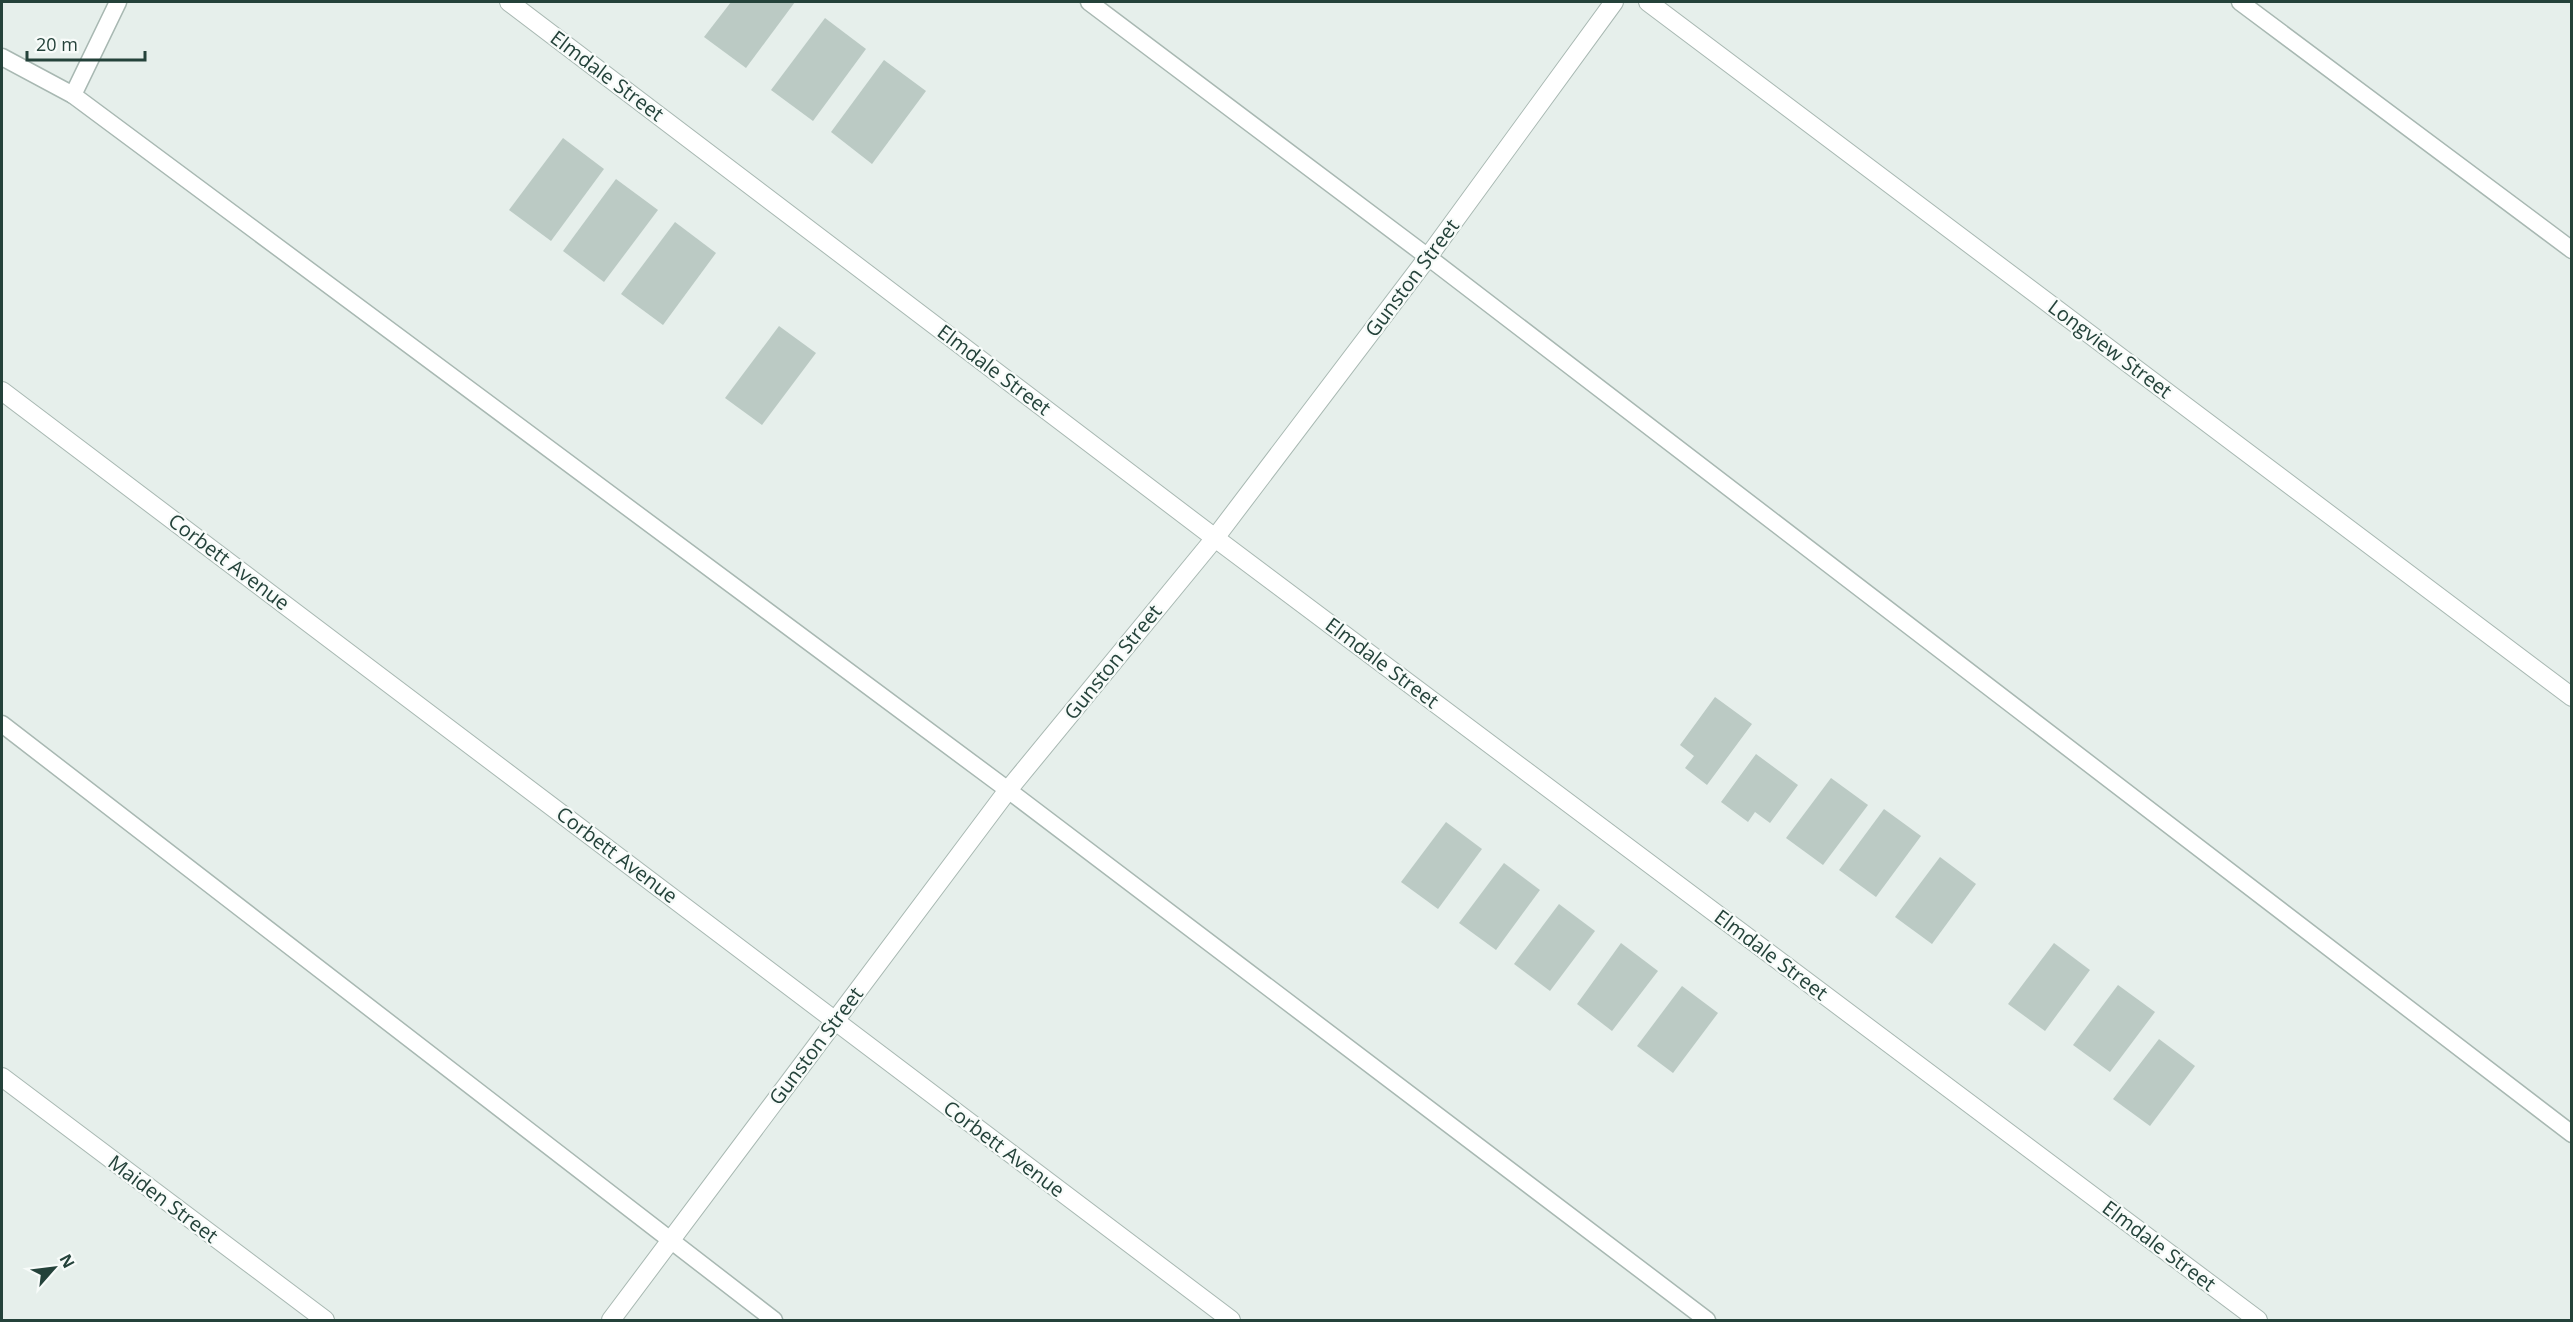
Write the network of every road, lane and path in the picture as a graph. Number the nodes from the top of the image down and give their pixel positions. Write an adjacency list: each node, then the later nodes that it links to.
1 (118, 2): 8 (lane)
2 (508, 2): 12 (street, Elmdale Street)
3 (1089, 2): 10 (lane)
4 (1614, 2): 10 (street, Gunston Street)
5 (1648, 2): 13 (street, Longview Street)
6 (2240, 2): 9 (lane)
7 (2, 57): 8 (lane)
8 (73, 95): 15 (lane)
9 (2571, 250)
10 (1428, 257): 12 (street, Gunston Street); 18 (lane)
11 (2, 391): 16 (street, Corbett Avenue)
12 (1215, 538): 15 (street, Gunston Street); 25 (street, Elmdale Street)
13 (2571, 697)
14 (2, 724): 19 (lane)
15 (1008, 790): 16 (street, Gunston Street); 24 (lane)
16 (836, 1019): 19 (street, Gunston Street); 23 (street, Corbett Avenue)
17 (2, 1077): 20 (street, Maiden Street)
18 (2571, 1134)
19 (670, 1242): 21 (street, Gunston Street); 22 (lane)
20 (325, 1320)
21 (611, 1320)
22 (774, 1320)
23 (1231, 1320)
24 (1707, 1320)
25 (2258, 1320)

